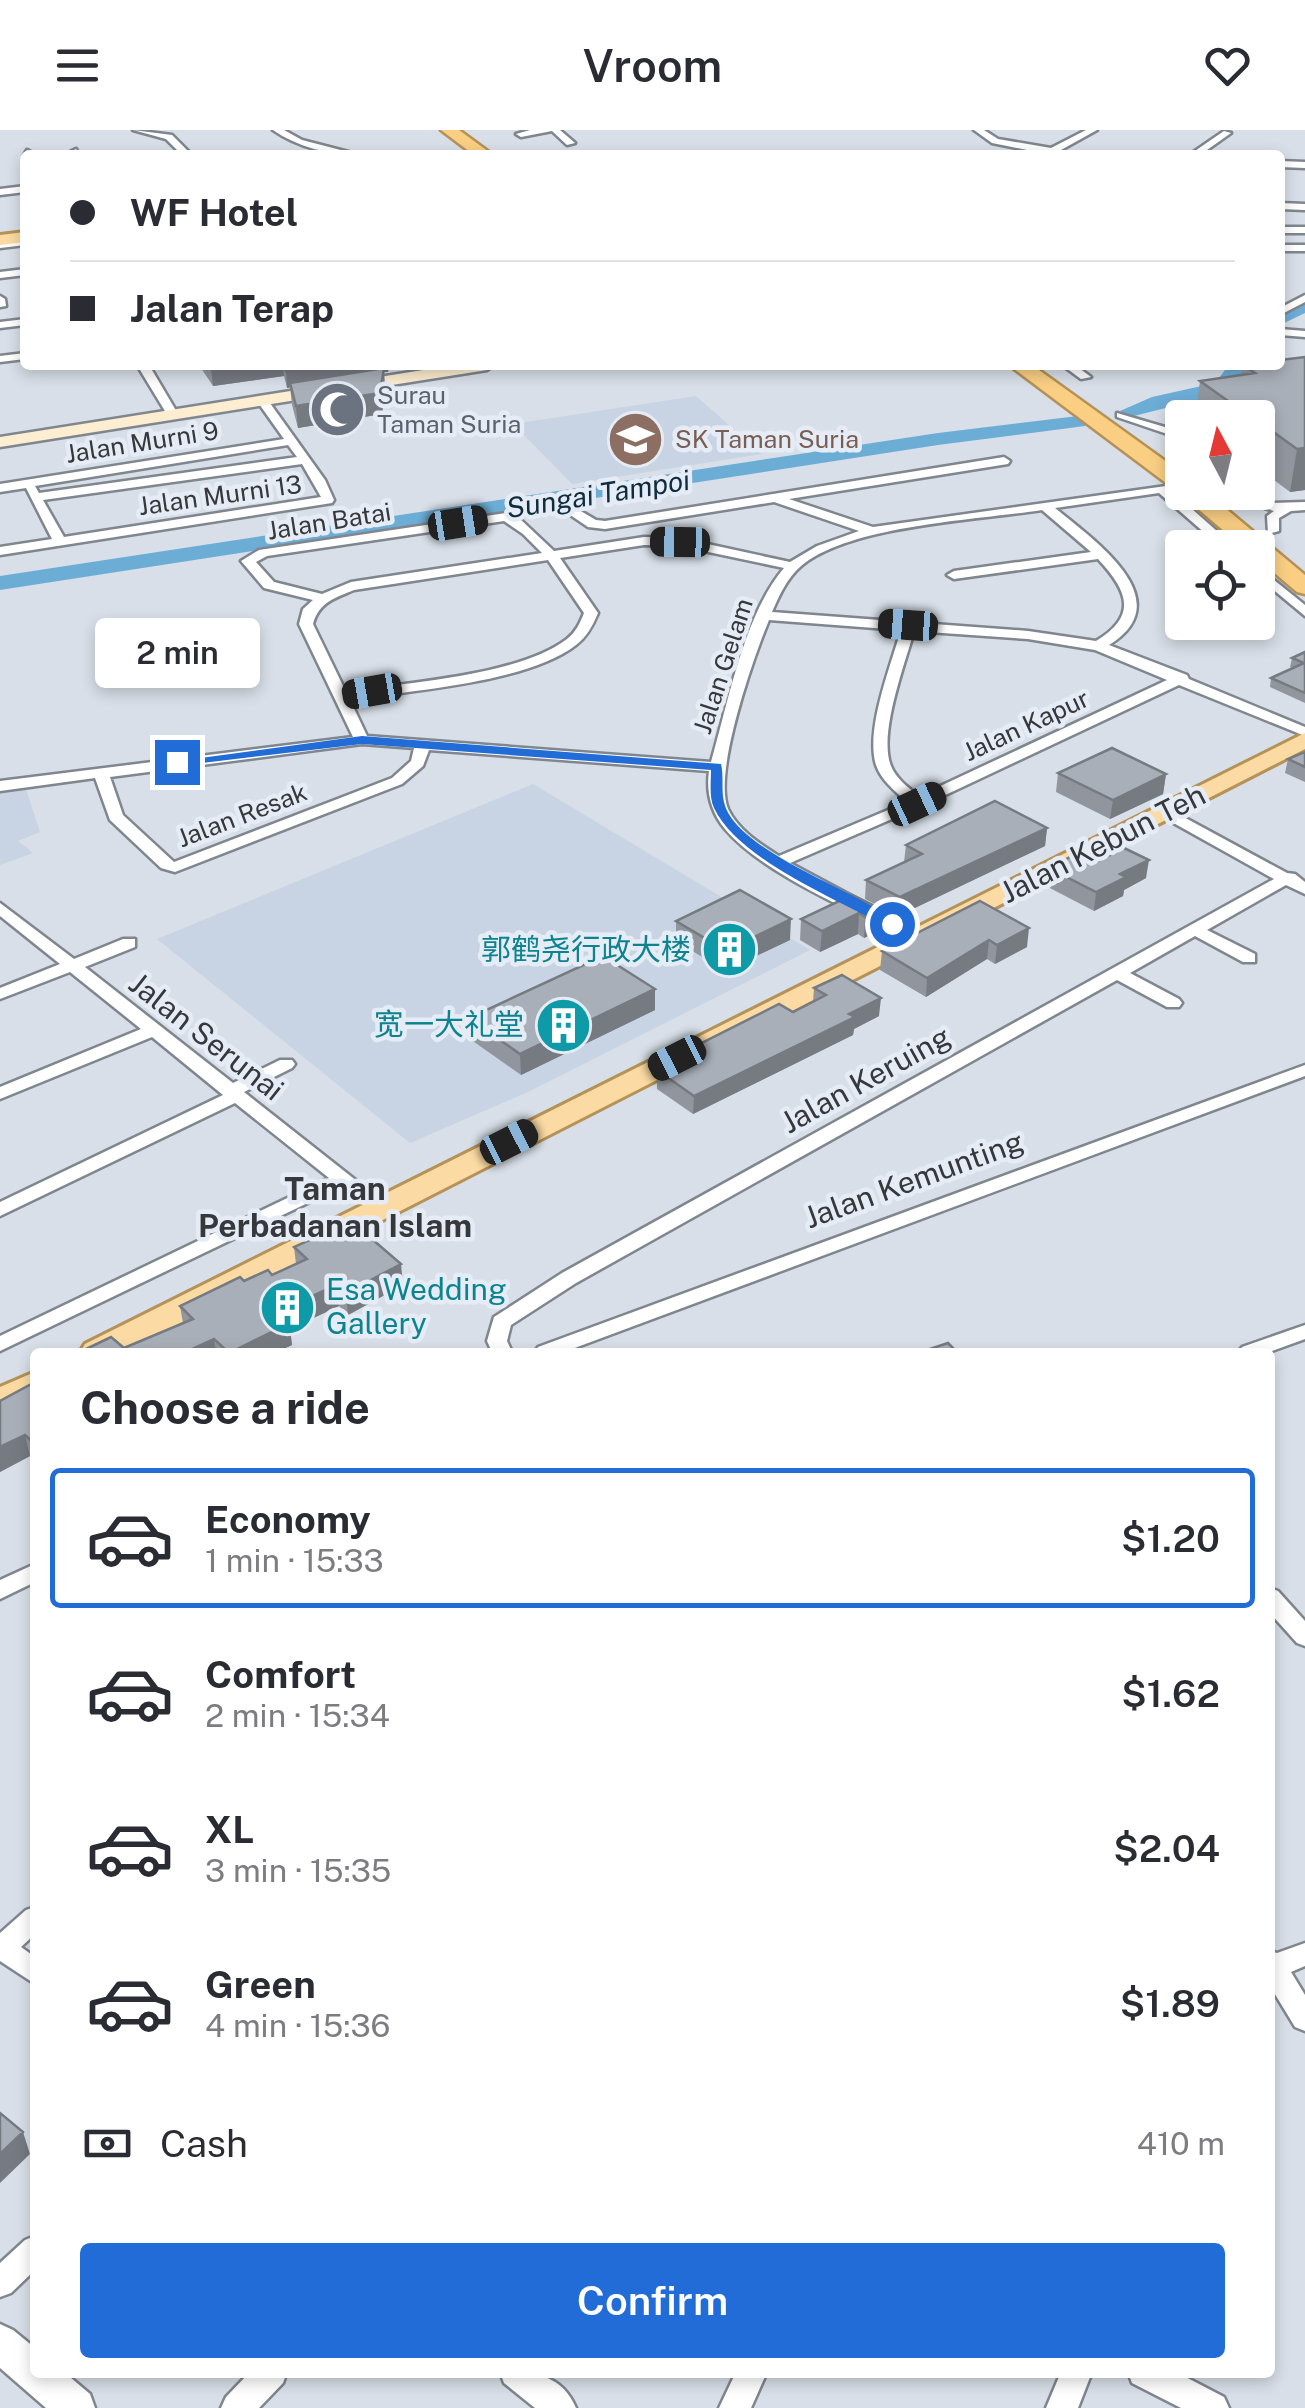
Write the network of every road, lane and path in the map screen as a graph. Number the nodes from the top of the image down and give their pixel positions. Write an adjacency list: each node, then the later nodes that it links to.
1 (136, 130): 13 (street)
2 (277, 130): 14 (street)
3 (432, 130): 15 (highway)
4 (449, 130): 16 (highway)
5 (552, 130): 10 (street); 12 (street)
6 (978, 130): 11 (street)
7 (1018, 130): 11 (street)
8 (1093, 130): 18 (street)
9 (1228, 133): 19 (street)
10 (521, 134)
11 (996, 141): 17 (street)
12 (570, 143)
13 (182, 150)
14 (333, 150)
15 (459, 150)
16 (478, 150)
17 (1036, 150)
18 (1056, 150)
19 (1202, 150)
20 (146, 370): 27 (street)
21 (447, 370): 26 (main road)
22 (1026, 370): 35 (highway)
23 (1054, 370): 28 (highway)
24 (1076, 370): 25 (street)
25 (1085, 376)
26 (263, 401): 27 (main road); 30 (street, Jalan Murni 13)
27 (172, 414): 31 (main road)
28 (1121, 415): 29 (street); 32 (highway)
29 (1165, 430)
30 (290, 440): 33 (street, Jalan Murni 13); 36 (street, Jalan Murni 9)
31 (0, 442)
32 (1165, 446)
33 (304, 460): 39 (street); 54 (street, Jalan Murni 13)
34 (1004, 460): 40 (street)
35 (1165, 478)
36 (28, 482): 37 (street, Jalan Murni 9); 39 (street)
37 (0, 488)
38 (1165, 488): 41 (street)
39 (36, 496): 54 (street)
40 (776, 496): 48 (street); 52 (street)
41 (1045, 506): 52 (street); 57 (street)
42 (1305, 506): 44 (street)
43 (1275, 509): 44 (street)
44 (1286, 509): 51 (street)
45 (1194, 510): 49 (street)
46 (1213, 510): 62 (highway)
47 (1255, 510): 50 (highway)
48 (518, 512)
49 (1213, 530)
50 (1271, 530)
51 (1272, 530)
52 (872, 531): 59 (street)
53 (1275, 533): 58 (highway)
54 (60, 542): 55 (street, Jalan Murni 13)
55 (0, 550)
56 (550, 555): 59 (street); 63 (street); 63 (street, Jalan Batai); 69 (street)
57 (1100, 555): 60 (street); 67 (street)
58 (1305, 557)
59 (792, 566): 65 (street, Jalan Gelam)
60 (954, 575)
61 (1275, 586): 64 (street)
62 (1305, 587)
63 (322, 598): 69 (street)
64 (1305, 612)
65 (764, 616): 66 (street); 74 (street, Jalan Gelam)
66 (908, 625): 67 (street); 77 (street)
67 (1098, 646): 68 (street)
68 (1182, 678): 70 (street); 77 (street, Jalan Kapur)
69 (340, 697): 71 (street)
70 (1305, 732)
71 (362, 740): 73 (street); 75 (street)
72 (1305, 740): 78 (main road, Jalan Kebun Teh)
73 (423, 742): 74 (street); 75 (street, Jalan Resak)
74 (717, 766): 79 (street, Jalan Gelam)
75 (101, 772): 76 (street)
76 (0, 786)
77 (917, 804): 79 (street, Jalan Kapur)
78 (1167, 813): 80 (street); 83 (main road, Jalan Kebun Teh)
79 (780, 862): 83 (street, Jalan Gelam)
80 (1297, 883): 82 (street, Jalan Keruing)
81 (0, 908): 86 (street, Jalan Serunai)
82 (1193, 929): 85 (street); 87 (street, Jalan Keruing)
83 (917, 938): 96 (main road, Jalan Kebun Teh)
84 (129, 942): 86 (street)
85 (1249, 958)
86 (70, 966): 88 (street); 90 (street, Jalan Serunai)
87 (1115, 972): 89 (street); 101 (street, Jalan Keruing)
88 (0, 994)
89 (1174, 1003)
90 (153, 1030): 93 (street); 94 (street, Jalan Serunai)
91 (286, 1064): 94 (street)
92 (1305, 1070): 102 (street, Jalan Kemunting)
93 (0, 1094)
94 (232, 1094): 95 (street, Jalan Serunai); 97 (street)
95 (342, 1179): 96 (street, Jalan Serunai); 99 (street)
96 (380, 1208): 100 (main road, Jalan Kebun Teh)
97 (0, 1210)
98 (1305, 1333): 103 (street)
99 (0, 1344)
100 (105, 1348)
101 (501, 1348)
102 (556, 1348)
103 (1260, 1348)
104 (30, 1380): 105 (main road)
105 (0, 1383)
106 (30, 1383): 107 (main road)
107 (0, 1401)
108 (30, 1575): 109 (street)
109 (0, 1590)
110 (1275, 1603): 111 (street)
111 (1305, 1637)
112 (30, 1922): 113 (street)
113 (1, 1947): 116 (street)
114 (1305, 1954): 115 (street)
115 (1275, 1964)
116 (30, 1968)
117 (1275, 1971): 118 (street)
118 (1305, 2019)
119 (30, 2255): 120 (street)
120 (0, 2283)
121 (0, 2343): 122 (street)
122 (30, 2369)
123 (41, 2378): 129 (street)
124 (266, 2378): 130 (street)
125 (522, 2378): 131 (street)
126 (749, 2378): 132 (street)
127 (1074, 2378): 133 (street)
128 (1155, 2378): 134 (street)
129 (76, 2408)
130 (237, 2408)
131 (560, 2408)
132 (735, 2408)
133 (1062, 2408)
134 (1213, 2408)

